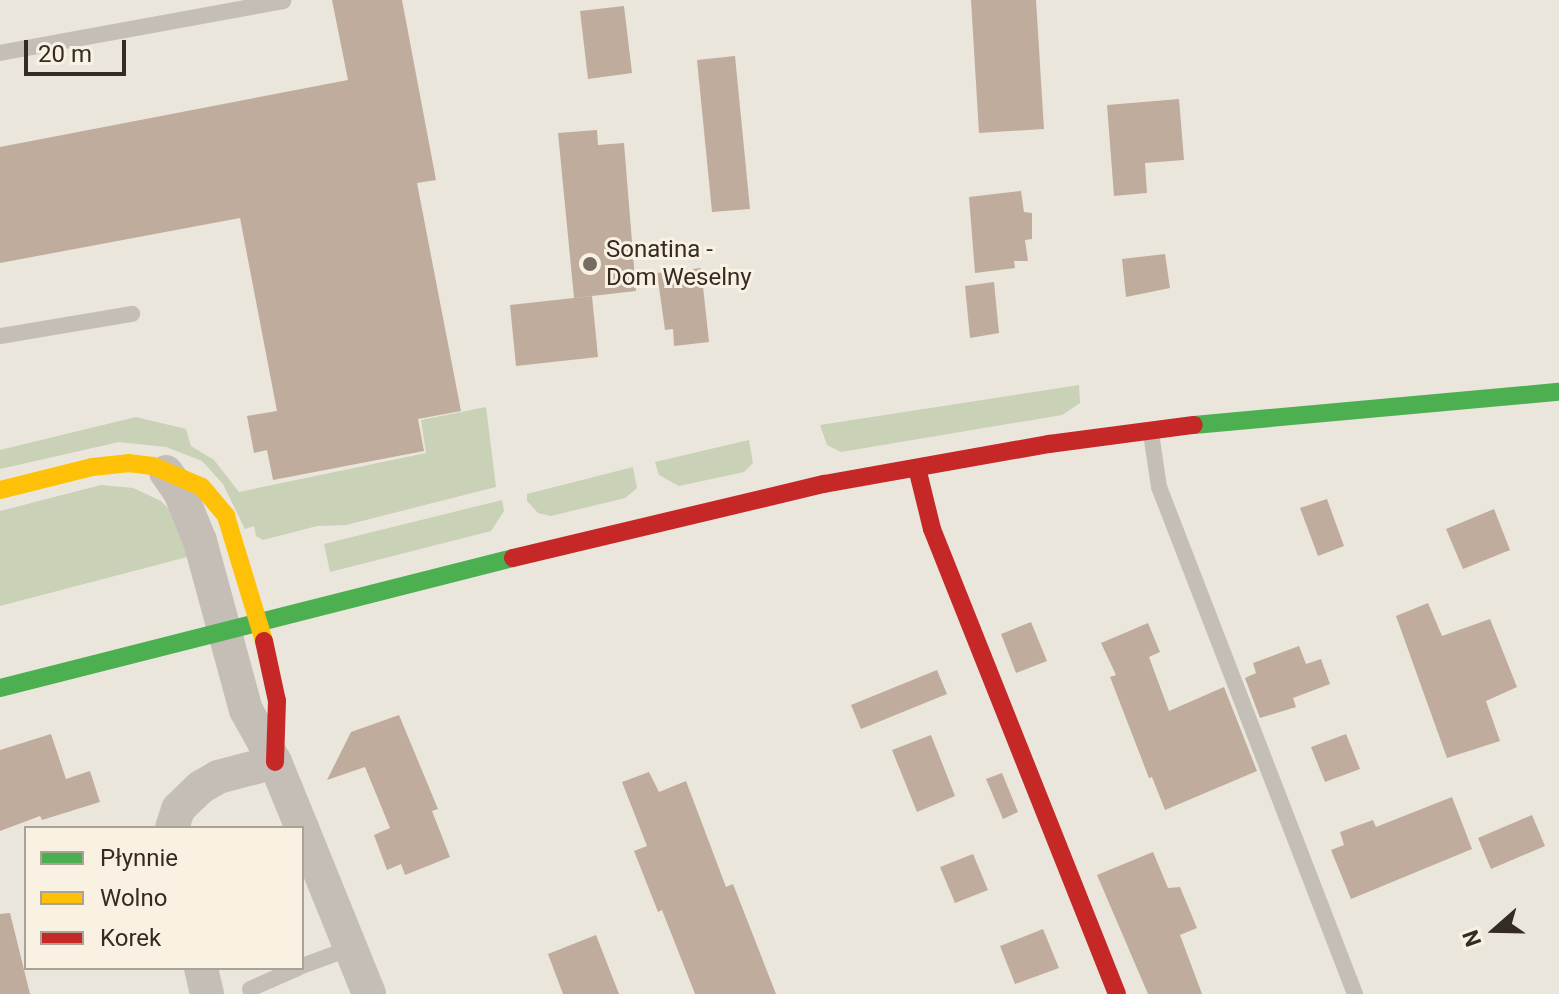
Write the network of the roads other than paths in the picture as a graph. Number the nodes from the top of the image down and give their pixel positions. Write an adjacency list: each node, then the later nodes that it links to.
1 (283, 1): 2 (lane)
2 (0, 53)
3 (132, 314): 4 (lane)
4 (0, 336)
5 (1559, 392): 6 (main road)
6 (1151, 430): 7 (main road); 25 (lane)
7 (917, 468): 10 (main road); 24 (main road)
8 (166, 472): 9 (main road); 10 (main road); 11 (street)
9 (0, 490)
10 (260, 621): 11 (main road); 13 (main road)
11 (223, 630): 12 (main road); 13 (street)
12 (0, 688)
13 (275, 762): 14 (street); 15 (street)
14 (173, 826)
15 (301, 826)
16 (304, 833): 17 (street)
17 (351, 948): 18 (lane); 23 (street)
18 (304, 966)
19 (201, 970): 22 (street)
20 (293, 970): 21 (lane)
21 (250, 989)
22 (207, 994)
23 (369, 994)
24 (1117, 994)
25 (1355, 994)

